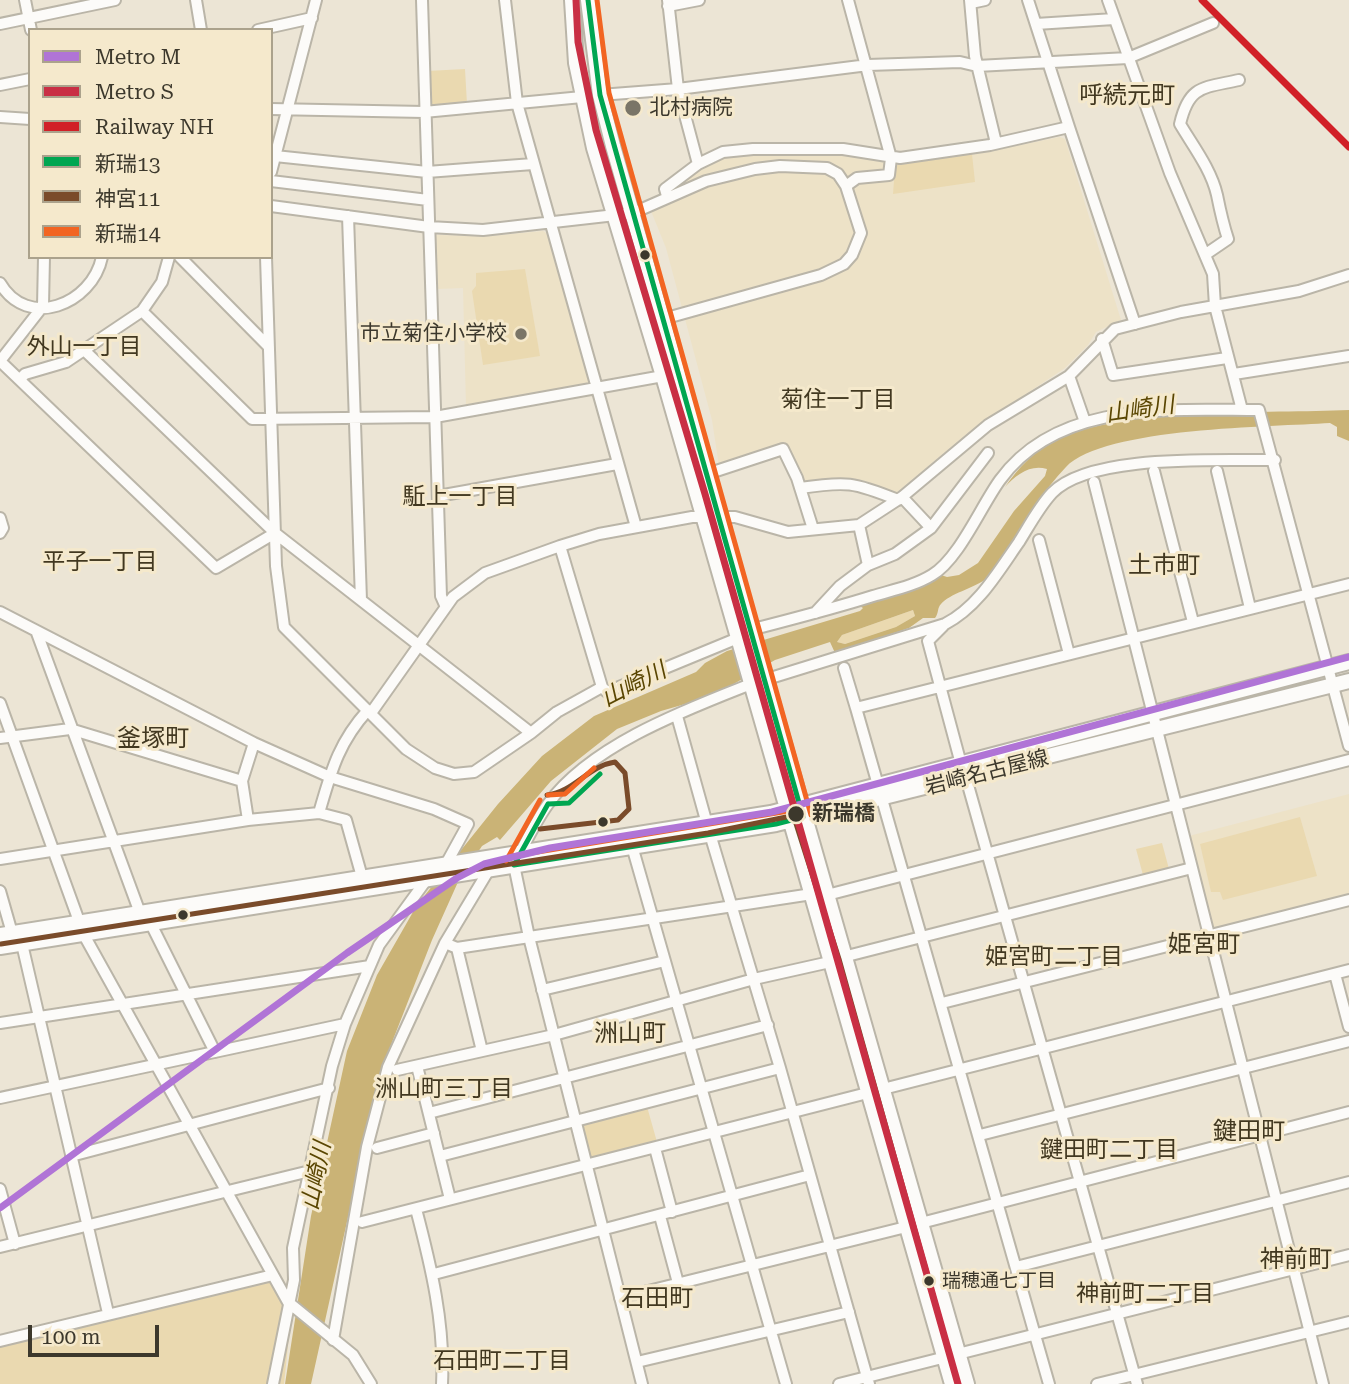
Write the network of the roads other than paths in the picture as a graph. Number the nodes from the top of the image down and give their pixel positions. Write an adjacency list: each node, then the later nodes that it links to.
1 (25, 0): 20 (street)
2 (115, 0): 20 (street)
3 (195, 0): 22 (street)
4 (316, 0): 16 (street)
5 (422, 0): 37 (street)
6 (505, 0): 34 (street)
7 (572, 0): 33 (main road)
8 (588, 0): 32 (main road)
9 (699, 0): 15 (street)
10 (849, 0): 26 (street)
11 (985, 0): 14 (street)
12 (1028, 0): 21 (street)
13 (1108, 0): 17 (street)
14 (970, 1): 27 (street)
15 (668, 3): 31 (street)
16 (312, 18): 23 (street); 36 (street)
17 (1114, 19): 21 (street); 24 (street)
18 (1213, 23): 24 (street)
19 (0, 24): 20 (street)
20 (30, 24)
21 (1036, 24): 25 (street)
22 (201, 28)
23 (267, 28)
24 (1128, 58): 25 (street); 58 (street)
25 (1048, 62): 27 (street); 40 (street)
26 (868, 65): 27 (street); 31 (street); 43 (street)
27 (977, 66): 41 (street)
28 (28, 79): 30 (street)
29 (1239, 80): 58 (street)
30 (0, 85)
31 (678, 89): 32 (street); 46 (street)
32 (600, 96): 54 (main road)
33 (582, 97): 34 (street); 53 (main road)
34 (517, 103): 37 (street); 45 (street)
35 (273, 109): 36 (street)
36 (286, 109): 37 (street); 42 (street)
37 (424, 112): 47 (street)
38 (0, 117): 39 (street)
39 (28, 119)
40 (1069, 127): 41 (street); 70 (street)
41 (996, 143): 43 (street)
42 (275, 156): 44 (street); 47 (street)
43 (891, 158): 46 (street); 49 (street)
44 (273, 164)
45 (533, 164): 47 (street); 56 (street)
46 (698, 164): 50 (street)
47 (427, 172): 51 (street)
48 (273, 181): 51 (street)
49 (846, 186): 50 (street); 69 (street)
50 (667, 196): 54 (street)
51 (428, 200): 57 (street)
52 (273, 206): 55 (street)
53 (616, 213): 54 (street); 56 (street); 78 (main road)
54 (633, 213): 69 (main road)
55 (348, 216): 57 (street); 84 (street)
56 (551, 224): 57 (street); 81 (street)
57 (429, 227): 85 (street)
58 (1206, 254): 67 (street)
59 (44, 259): 66 (street)
60 (101, 259): 66 (street)
61 (168, 259): 68 (street)
62 (182, 259): 72 (street)
63 (265, 259): 72 (street)
64 (1349, 275): 67 (street)
65 (0, 283): 66 (street)
66 (43, 306): 76 (street)
67 (1215, 306): 70 (street); 75 (street)
68 (142, 311): 73 (street); 83 (street)
69 (663, 319): 92 (main road)
70 (1135, 324): 71 (street)
71 (1102, 339): 75 (street); 79 (street)
72 (269, 347): 83 (street)
73 (84, 350): 80 (street); 105 (street)
74 (1349, 356): 77 (street)
75 (1227, 358): 77 (street)
76 (0, 361): 80 (street)
77 (1234, 374): 82 (street)
78 (663, 376): 81 (street); 97 (main road)
79 (1069, 376): 86 (street); 96 (street)
80 (20, 379): 105 (street)
81 (596, 387): 85 (street); 89 (street)
82 (1242, 410): 86 (street); 88 (street)
83 (271, 418): 84 (street); 105 (street)
84 (353, 418): 85 (street); 111 (street)
85 (435, 418): 95 (street)
86 (1085, 422): 115 (street)
87 (988, 453): 102 (street)
88 (1274, 458): 110 (street); 117 (street)
89 (617, 464): 95 (street); 101 (street)
90 (1154, 471): 116 (street)
91 (1217, 471): 113 (street)
92 (707, 474): 94 (street); 99 (main road)
93 (1094, 482): 120 (street)
94 (800, 488): 96 (street); 103 (street)
95 (438, 496): 112 (street)
96 (900, 499): 100 (street); 102 (street)
97 (704, 517): 99 (street); 101 (street); 119 (main road)
98 (0, 518): 104 (street)
99 (719, 518): 103 (street); 119 (main road)
100 (859, 525): 103 (street); 108 (street)
101 (636, 527): 107 (street)
102 (931, 528): 108 (street)
103 (813, 529)
104 (0, 533)
105 (275, 533): 111 (street); 133 (street)
106 (1039, 540): 122 (street)
107 (560, 546): 112 (street); 130 (street)
108 (868, 565): 115 (street)
109 (1349, 584): 110 (street)
110 (1310, 593): 113 (street); 124 (street)
111 (361, 600): 121 (street)
112 (445, 605): 121 (street)
113 (1250, 608): 116 (street)
114 (0, 612): 118 (street)
115 (814, 615): 119 (street)
116 (1192, 622): 120 (street)
117 (944, 624): 126 (street); 129 (street)
118 (37, 633): 136 (street); 141 (street)
119 (747, 635): 126 (main road); 130 (street)
120 (1134, 637): 122 (street); 134 (street)
121 (419, 646): 133 (street); 138 (street)
122 (1069, 654): 129 (street)
123 (1349, 662): 124 (main road, 岩崎名古屋線)
124 (1329, 667): 128 (street); 134 (main road, 岩崎名古屋線)
125 (844, 668): 132 (street)
126 (757, 680): 135 (street); 150 (main road)
127 (1349, 681): 128 (main road, 岩崎名古屋線)
128 (1334, 685): 137 (main road, 岩崎名古屋線); 142 (street)
129 (941, 686): 132 (street); 144 (street)
130 (601, 687): 138 (street)
131 (0, 703): 139 (street)
132 (856, 708): 147 (street)
133 (369, 712): 138 (street); 145 (street)
134 (1153, 714): 137 (street); 144 (main road, 岩崎名古屋線)
135 (677, 716): 152 (street); 158 (street)
136 (70, 729): 139 (street); 146 (street); 153 (street)
137 (1157, 730): 144 (main road, 岩崎名古屋線); 148 (street)
138 (531, 733)
139 (13, 737): 140 (street); 155 (street)
140 (0, 738)
141 (254, 743): 145 (street); 146 (street)
142 (1349, 746)
143 (1349, 760): 148 (street)
144 (964, 771): 147 (main road, 岩崎名古屋線); 156 (street)
145 (330, 777): 149 (street); 159 (street)
146 (242, 781): 151 (street)
147 (880, 792): 150 (main road, 岩崎名古屋線); 162 (street)
148 (1176, 806): 156 (street); 160 (street)
149 (319, 813): 151 (street); 163 (street)
150 (795, 813): 152 (main road, 岩崎名古屋線); 166 (main road); 167 (main road)
151 (248, 820): 153 (street)
152 (709, 829): 154 (main road, 岩崎名古屋線); 158 (main road, 岩崎名古屋線); 169 (street)
153 (112, 842): 155 (street); 171 (street)
154 (632, 846): 158 (main road, 岩崎名古屋線); 172 (street)
155 (54, 850): 157 (street); 173 (street)
156 (986, 854): 162 (street); 170 (street)
157 (0, 859)
158 (517, 859): 159 (main road, 岩崎名古屋線); 161 (main road, 岩崎名古屋線); 175 (street)
159 (446, 864): 163 (main road, 岩崎名古屋線)
160 (1192, 868): 170 (street); 174 (street)
161 (490, 869): 164 (main road, 岩崎名古屋線); 178 (street)
162 (904, 875): 167 (street); 176 (street)
163 (362, 877): 171 (main road, 岩崎名古屋線)
164 (427, 879): 171 (main road, 岩崎名古屋線); 184 (street)
165 (0, 891): 177 (street)
166 (812, 894): 169 (street); 183 (main road)
167 (827, 895): 181 (main road)
168 (1349, 900): 174 (street)
169 (731, 906): 172 (street); 187 (street)
170 (1003, 916): 176 (street); 188 (street)
171 (145, 918): 173 (main road, 岩崎名古屋線); 190 (street)
172 (653, 918): 175 (street); 182 (street)
173 (82, 929): 177 (main road, 岩崎名古屋線); 194 (street)
174 (1210, 935): 188 (street); 193 (street)
175 (529, 937): 180 (street); 189 (street)
176 (921, 937): 181 (street); 192 (street)
177 (11, 938): 179 (main road, 岩崎名古屋線); 195 (street)
178 (444, 943): 180 (street); 272 (street)
179 (0, 947)
180 (457, 948): 204 (street)
181 (847, 956): 216 (main road)
182 (665, 961): 189 (street); 191 (street)
183 (830, 962): 187 (street); 217 (main road)
184 (370, 965): 190 (street); 197 (street)
185 (1349, 970): 186 (street)
186 (1335, 974): 193 (street); 199 (street)
187 (754, 979): 191 (street); 198 (street)
188 (1022, 984): 192 (street); 203 (street)
189 (542, 990): 200 (street)
190 (184, 993): 194 (street); 205 (street)
191 (676, 1000): 200 (street); 202 (street)
192 (942, 1003): 211 (street)
193 (1226, 1003): 203 (street); 208 (street)
194 (122, 1005): 195 (street); 206 (street)
195 (39, 1016): 196 (street); 213 (street)
196 (0, 1023)
197 (345, 1024): 205 (street); 214 (street)
198 (768, 1025): 202 (street); 209 (street)
199 (1349, 1027)
200 (554, 1035): 204 (street); 212 (street)
201 (1349, 1041): 208 (street)
202 (689, 1046): 212 (street); 215 (street)
203 (1042, 1050): 211 (street); 222 (street)
204 (482, 1051): 207 (street)
205 (215, 1052): 206 (street)
206 (156, 1063): 213 (street); 224 (street)
207 (417, 1066): 210 (street); 220 (street)
208 (1243, 1066): 222 (street); 228 (street)
209 (780, 1068): 215 (street); 221 (street)
210 (397, 1070)
211 (959, 1071): 216 (street); 227 (street)
212 (565, 1079): 220 (street); 223 (street)
213 (55, 1087): 218 (street); 231 (street)
214 (329, 1088): 224 (street); 234 (street)
215 (701, 1088): 223 (street); 226 (street)
216 (884, 1090): 217 (street); 248 (main road)
217 (868, 1094): 221 (street); 250 (main road)
218 (0, 1098)
219 (1349, 1112): 228 (street)
220 (429, 1113): 225 (street)
221 (792, 1113): 226 (street); 235 (street)
222 (1060, 1114): 227 (street); 236 (street)
223 (575, 1120): 232 (street); 233 (street)
224 (189, 1126): 231 (street); 239 (street)
225 (434, 1133): 229 (street); 232 (street)
226 (713, 1134): 230 (street); 240 (street)
227 (980, 1135): 243 (street)
228 (1260, 1135): 236 (street); 242 (street)
229 (377, 1148)
230 (655, 1148): 233 (street); 245 (street)
231 (71, 1156): 249 (street)
232 (440, 1156): 241 (street)
233 (587, 1165): 241 (street); 251 (street)
234 (310, 1171): 239 (street); 264 (street)
235 (810, 1175): 240 (street); 253 (street)
236 (1079, 1181): 243 (street); 254 (street)
237 (1349, 1182): 242 (street)
238 (0, 1189): 252 (street)
239 (226, 1192): 249 (street); 261 (street)
240 (731, 1197): 245 (street); 257 (street)
241 (450, 1199): 244 (street)
242 (1277, 1200): 254 (street); 259 (street)
243 (997, 1202): 248 (street); 258 (street)
244 (415, 1209): 247 (street); 260 (street)
245 (673, 1212): 246 (street)
246 (660, 1216): 251 (street); 262 (street)
247 (362, 1222)
248 (921, 1223): 274 (main road)
249 (87, 1226): 252 (street); 266 (street)
250 (906, 1227): 253 (street); 274 (main road)
251 (603, 1230): 260 (street); 263 (street)
252 (15, 1244): 255 (street)
253 (831, 1246): 257 (street); 265 (street)
254 (1098, 1246): 258 (street); 267 (street)
255 (0, 1247)
256 (1349, 1255): 259 (street)
257 (752, 1265): 262 (street); 270 (street)
258 (1016, 1267): 271 (street)
259 (1295, 1269): 267 (street); 269 (street)
260 (434, 1274): 280 (street)
261 (273, 1275): 264 (street); 266 (street)
262 (678, 1283): 263 (street)
263 (620, 1298): 275 (street)
264 (290, 1305): 272 (street); 278 (street)
265 (849, 1312): 270 (street); 277 (street)
266 (108, 1313): 273 (street)
267 (1118, 1314): 271 (street); 276 (street)
268 (1349, 1322): 269 (street)
269 (1310, 1331): 276 (street); 288 (street)
270 (771, 1332): 275 (street); 282 (street)
271 (1035, 1335): 274 (street); 286 (street)
272 (331, 1339): 279 (street)
273 (0, 1341)
274 (951, 1355): 277 (street); 284 (main road); 285 (main road)
275 (637, 1362): 281 (street)
276 (1136, 1379): 287 (street)
277 (868, 1381): 283 (street)
278 (273, 1384)
279 (371, 1384)
280 (442, 1384)
281 (642, 1384)
282 (786, 1384)
283 (839, 1384)
284 (952, 1384)
285 (967, 1384)
286 (1049, 1384)
287 (1097, 1384)
288 (1323, 1384)

